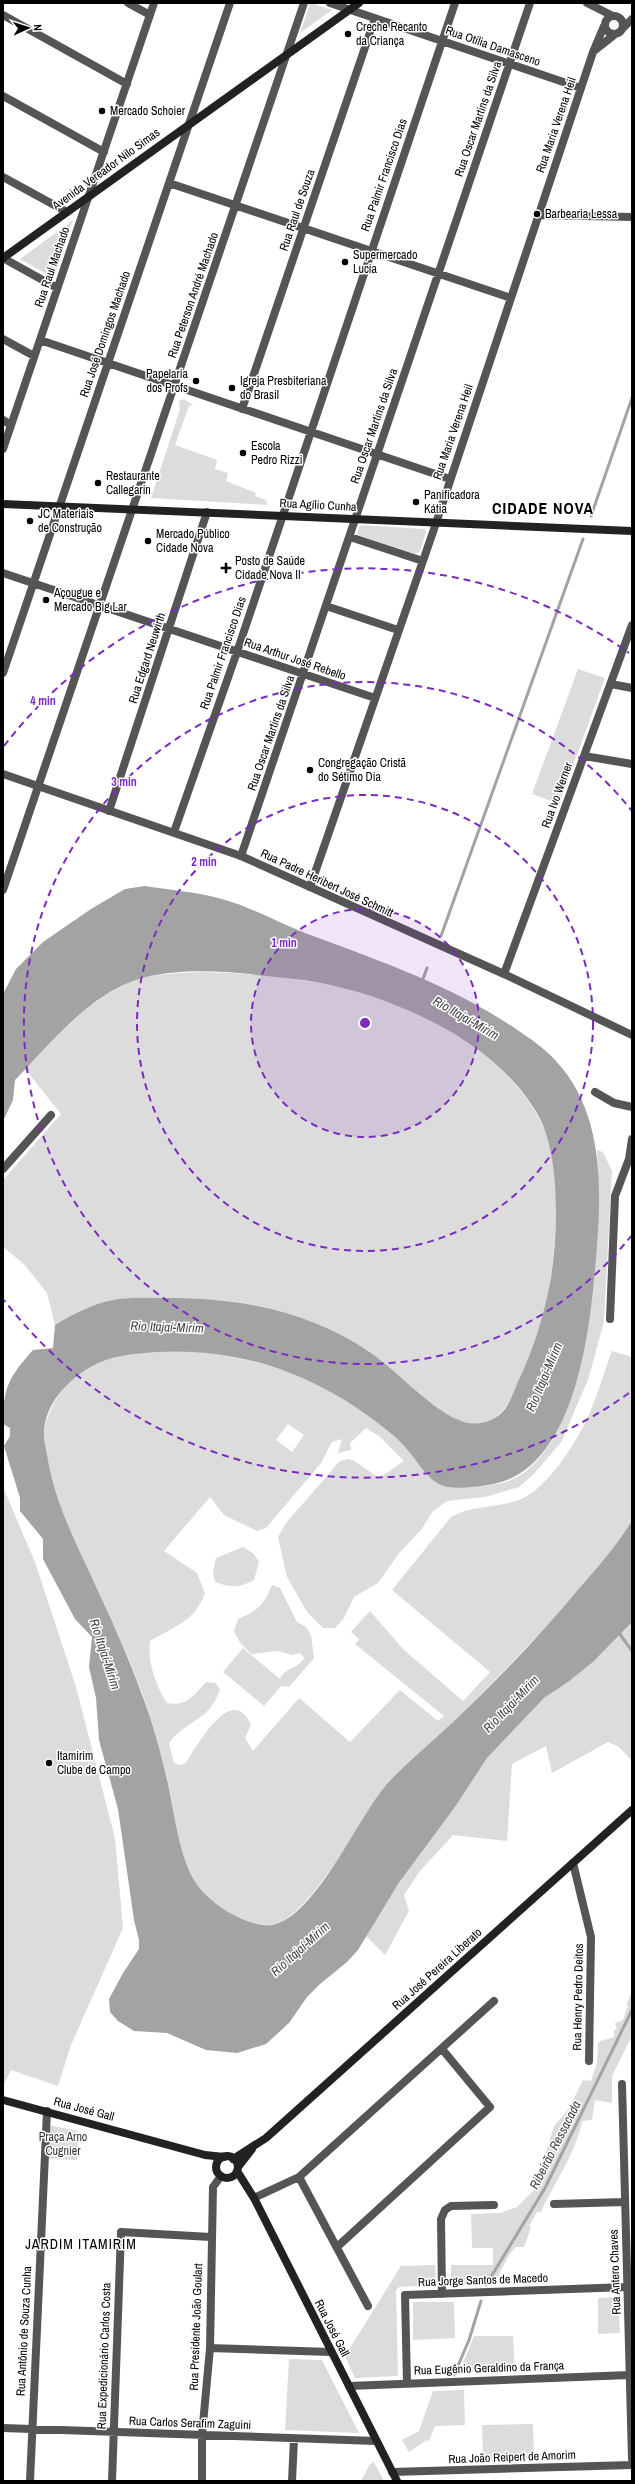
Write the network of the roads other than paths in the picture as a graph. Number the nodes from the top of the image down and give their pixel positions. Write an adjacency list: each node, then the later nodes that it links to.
1 (128, 3): 12 (street)
2 (154, 3): 12 (street, Rua Raul Machado)
3 (230, 3): 26 (street, Rua José Domingos Machado)
4 (304, 3): 21 (street, Rua Peterson André Machado)
5 (330, 3): 10 (street, Rua Otília Damasceno)
6 (359, 3): 10 (main road, Avenida Vereador Nilo Simas)
7 (455, 3): 19 (street, Rua Palmir Francisco Dias)
8 (530, 3): 22 (street, Rua Oscar Martins da Silva)
9 (587, 3): 16 (street)
10 (350, 10): 14 (street, Rua Otília Damasceno); 21 (main road, Avenida Vereador Nilo Simas)
11 (3, 15): 23 (street)
12 (150, 15): 23 (street, Rua Raul Machado)
13 (632, 15): 16 (street)
14 (375, 18): 19 (street, Rua Otília Damasceno); 35 (street, Rua Raul de Souza)
15 (632, 19): 17 (street)
16 (611, 20): 17 (street); 18 (street); 20 (street, Rua Maria Verena Heil)
17 (623, 28): 18 (street)
18 (614, 35): 20 (street)
19 (442, 41): 22 (street, Rua Otília Damasceno); 36 (street, Rua Palmir Francisco Dias)
20 (593, 52): 24 (street, Rua Maria Verena Heil)
21 (288, 54): 26 (main road, Avenida Vereador Nilo Simas); 31 (street, Rua Peterson André Machado)
22 (510, 64): 24 (street, Rua Otília Damasceno); 38 (street, Rua Oscar Martins da Silva)
23 (127, 84): 27 (street, Rua Raul Machado)
24 (581, 88): 33 (street, Rua Maria Verena Heil)
25 (3, 96): 27 (street)
26 (189, 125): 29 (street, Rua José Domingos Machado); 30 (main road, Avenida Vereador Nilo Simas)
27 (104, 152): 30 (street, Rua Raul Machado)
28 (3, 177): 32 (street)
29 (169, 183): 31 (street); 44 (street, Rua José Domingos Machado)
30 (89, 196): 32 (main road, Avenida Vereador Nilo Simas); 39 (street, Rua Raul Machado)
31 (236, 205): 35 (street); 45 (street, Rua Peterson André Machado)
32 (67, 212): 37 (main road, Avenida Vereador Nilo Simas)
33 (538, 215): 34 (street); 40 (street, Rua Maria Verena Heil)
34 (632, 217)
35 (304, 228): 36 (street); 46 (street, Rua Raul de Souza)
36 (371, 251): 38 (street); 49 (street, Rua Palmir Francisco Dias)
37 (3, 258): 39 (street)
38 (438, 274): 40 (street); 51 (street, Rua Oscar Martins da Silva)
39 (58, 288): 42 (street, Rua Raul Machado)
40 (511, 298): 52 (street, Rua Maria Verena Heil)
41 (3, 339): 43 (street)
42 (40, 340): 43 (street, Rua Raul Machado); 44 (street)
43 (34, 356): 48 (street, Rua Raul Machado)
44 (108, 363): 45 (street); 54 (street, Rua José Domingos Machado)
45 (174, 386): 46 (street); 55 (street, Rua Peterson André Machado)
46 (242, 409): 49 (street)
47 (3, 420): 48 (street)
48 (11, 425): 50 (street, Rua Raul Machado)
49 (309, 432): 51 (street); 57 (street, Rua Palmir Francisco Dias)
50 (3, 448)
51 (377, 455): 52 (street); 58 (street, Rua Oscar Martins da Silva)
52 (450, 479): 59 (street, Rua Maria Verena Heil)
53 (3, 504): 54 (main road, Rua Agílio Cunha)
54 (59, 506): 55 (main road, Rua Agílio Cunha); 64 (street, Rua José Domingos Machado)
55 (133, 509): 56 (main road, Rua Agílio Cunha); 65 (street, Rua Peterson André Machado)
56 (207, 512): 57 (main road, Rua Agílio Cunha); 68 (street, Rua Edgard Neuwirth)
57 (281, 515): 58 (main road, Rua Agílio Cunha); 70 (street, Rua Palmir Francisco Dias)
58 (356, 518): 59 (main road, Rua Agílio Cunha); 61 (street, Rua Oscar Martins da Silva)
59 (436, 522): 60 (main road, Rua Agílio Cunha); 62 (street, Rua Maria Verena Heil)
60 (632, 531)
61 (350, 537): 62 (street); 66 (street, Rua Oscar Martins da Silva)
62 (423, 561): 69 (street, Rua Maria Verena Heil)
63 (3, 573): 64 (street, Rua Arthur José Rebello)
64 (34, 583): 65 (street, Rua Arthur José Rebello); 71 (street, Rua José Domingos Machado)
65 (100, 606): 68 (street, Rua Arthur José Rebello); 79 (street, Rua Peterson André Machado)
66 (326, 606): 69 (street); 72 (street, Rua Oscar Martins da Silva)
67 (632, 625): 73 (street, Rua Ivo Werner)
68 (169, 629): 70 (street, Rua Arthur José Rebello); 80 (street, Rua Edgard Neuwirth)
69 (398, 630): 75 (street, Rua Maria Verena Heil)
70 (237, 652): 72 (street, Rua Arthur José Rebello); 81 (street, Rua Palmir Francisco Dias)
71 (3, 674)
72 (304, 674): 75 (street, Rua Arthur José Rebello); 82 (street, Rua Oscar Martins da Silva)
73 (610, 684): 74 (street); 76 (street, Rua Ivo Werner)
74 (632, 688)
75 (375, 698): 83 (street, Rua Maria Verena Heil)
76 (584, 756): 77 (street); 85 (street, Rua Ivo Werner)
77 (632, 764)
78 (3, 774): 79 (street, Rua Padre Heribert José Schmitt)
79 (38, 786): 80 (street, Rua Padre Heribert José Schmitt); 84 (street, Rua Peterson André Machado)
80 (109, 811): 81 (street, Rua Padre Heribert José Schmitt)
81 (174, 832): 82 (street, Rua Padre Heribert José Schmitt)
82 (241, 856): 83 (street, Rua Padre Heribert José Schmitt)
83 (310, 887): 85 (street, Rua Padre Heribert José Schmitt)
84 (3, 890)
85 (504, 974): 86 (street, Rua Padre Heribert José Schmitt)
86 (632, 1035)
87 (595, 1092): 88 (street)
88 (632, 1107)
89 (51, 1115): 91 (street)
90 (632, 1138): 92 (street)
91 (3, 1170)
92 (610, 1319)
93 (632, 1810): 94 (main road, Rua José Pereira Liberato)
94 (573, 1863): 97 (street, Rua Henry Pedro Deitos); 101 (main road, Rua José Pereira Liberato)
95 (494, 2001): 96 (street)
96 (442, 2049): 108 (street); 116 (street)
97 (589, 2061)
98 (622, 2084): 112 (street, Rua Antero Chaves)
99 (3, 2100): 100 (main road, Rua José Gall)
100 (47, 2111): 102 (main road, Rua José Gall); 126 (street, Rua Antônio de Souza Cunha)
101 (257, 2144): 104 (main road, Rua José Pereira Liberato); 106 (main road, Rua José Pereira Liberato)
102 (205, 2155): 103 (main road, Rua José Gall); 105 (main road, Rua José Gall)
103 (224, 2157): 104 (main road); 105 (main road)
104 (233, 2159): 106 (main road)
105 (217, 2167): 107 (main road)
106 (238, 2169): 109 (main road); 110 (main road, Rua José Gall)
107 (221, 2176): 109 (main road); 115 (street, Rua Presidente João Goulart)
108 (299, 2177): 111 (street); 116 (street)
109 (230, 2178): 110 (main road)
110 (246, 2185): 111 (main road, Rua José Gall)
111 (254, 2198): 121 (main road, Rua José Gall)
112 (625, 2202): 113 (street); 117 (street, Rua Antero Chaves)
113 (554, 2204)
114 (494, 2205): 118 (street)
115 (211, 2237): 120 (street, Rua Presidente João Goulart); 127 (street, Rua Expedicionário Carlos Costa)
116 (337, 2247): 119 (street)
117 (627, 2287): 118 (street, Rua Jorge Santos de Macedo); 122 (street, Rua Antero Chaves)
118 (442, 2294): 123 (street, Rua Jorge Santos de Macedo)
119 (368, 2306)
120 (210, 2348): 121 (street); 128 (street, Rua Presidente João Goulart)
121 (331, 2352): 124 (main road, Rua José Gall)
122 (629, 2375): 123 (street, Rua Eugênio Geraldino da França); 131 (street, Rua Antero Chaves)
123 (407, 2383): 124 (street, Rua Eugênio Geraldino da França)
124 (349, 2386): 130 (main road, Rua José Gall)
125 (3, 2428): 126 (street, Rua Carlos Serafim Zaguini)
126 (32, 2430): 127 (street, Rua Carlos Serafim Zaguini); 134 (street, Rua Antônio de Souza Cunha)
127 (113, 2432): 128 (street, Rua Carlos Serafim Zaguini); 135 (street, Rua Expedicionário Carlos Costa)
128 (202, 2435): 129 (street, Rua Carlos Serafim Zaguini); 136 (street, Rua Presidente João Goulart)
129 (294, 2439): 130 (street, Rua Carlos Serafim Zaguini); 137 (street)
130 (376, 2441): 133 (main road, Rua José Gall)
131 (632, 2459)
132 (632, 2465): 133 (street, Rua João Reipert de Amorim)
133 (392, 2472): 138 (main road, Rua José Gall)
134 (30, 2481)
135 (112, 2481)
136 (202, 2481)
137 (292, 2481)
138 (397, 2481)

